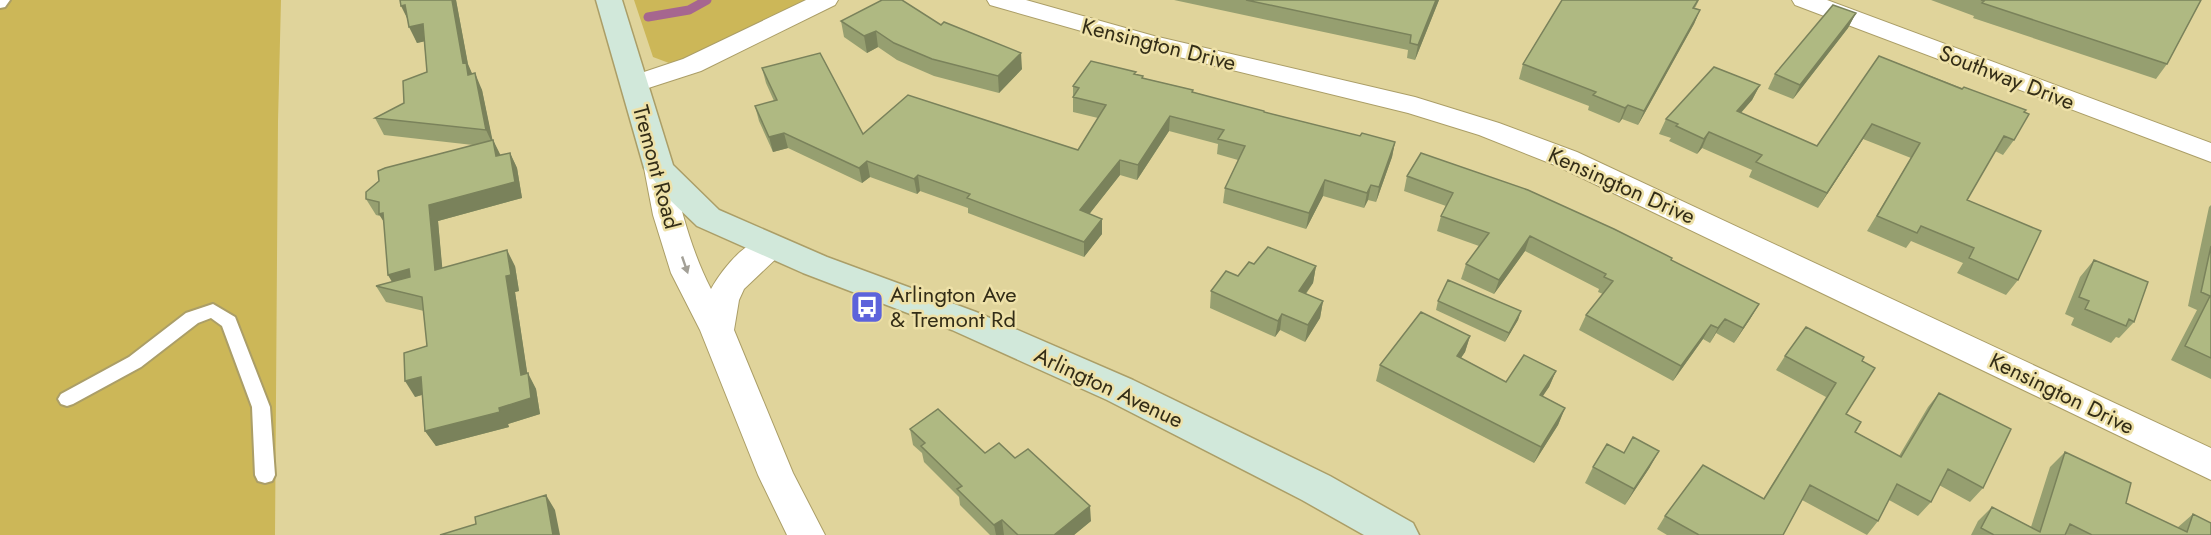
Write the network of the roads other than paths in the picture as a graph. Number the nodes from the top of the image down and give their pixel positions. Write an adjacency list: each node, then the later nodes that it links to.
1 (4, 0): 6 (lane)
2 (609, 0): 7 (street, Tremont Road)
3 (826, 0): 7 (street)
4 (999, 0): 13 (street, Kensington Drive)
5 (1804, 0): 8 (street, Southway Drive)
6 (0, 4)
7 (636, 84): 9 (street, Tremont Road)
8 (2211, 153)
9 (659, 168): 10 (street, Arlington Avenue); 11 (street, Tremont Road, one-way to 11)
10 (770, 246): 11 (street); 16 (street, Arlington Avenue)
11 (717, 330): 15 (street, Tremont Road)
12 (67, 399): 14 (lane)
13 (2211, 465)
14 (266, 475)
15 (806, 535)
16 (1399, 535)

